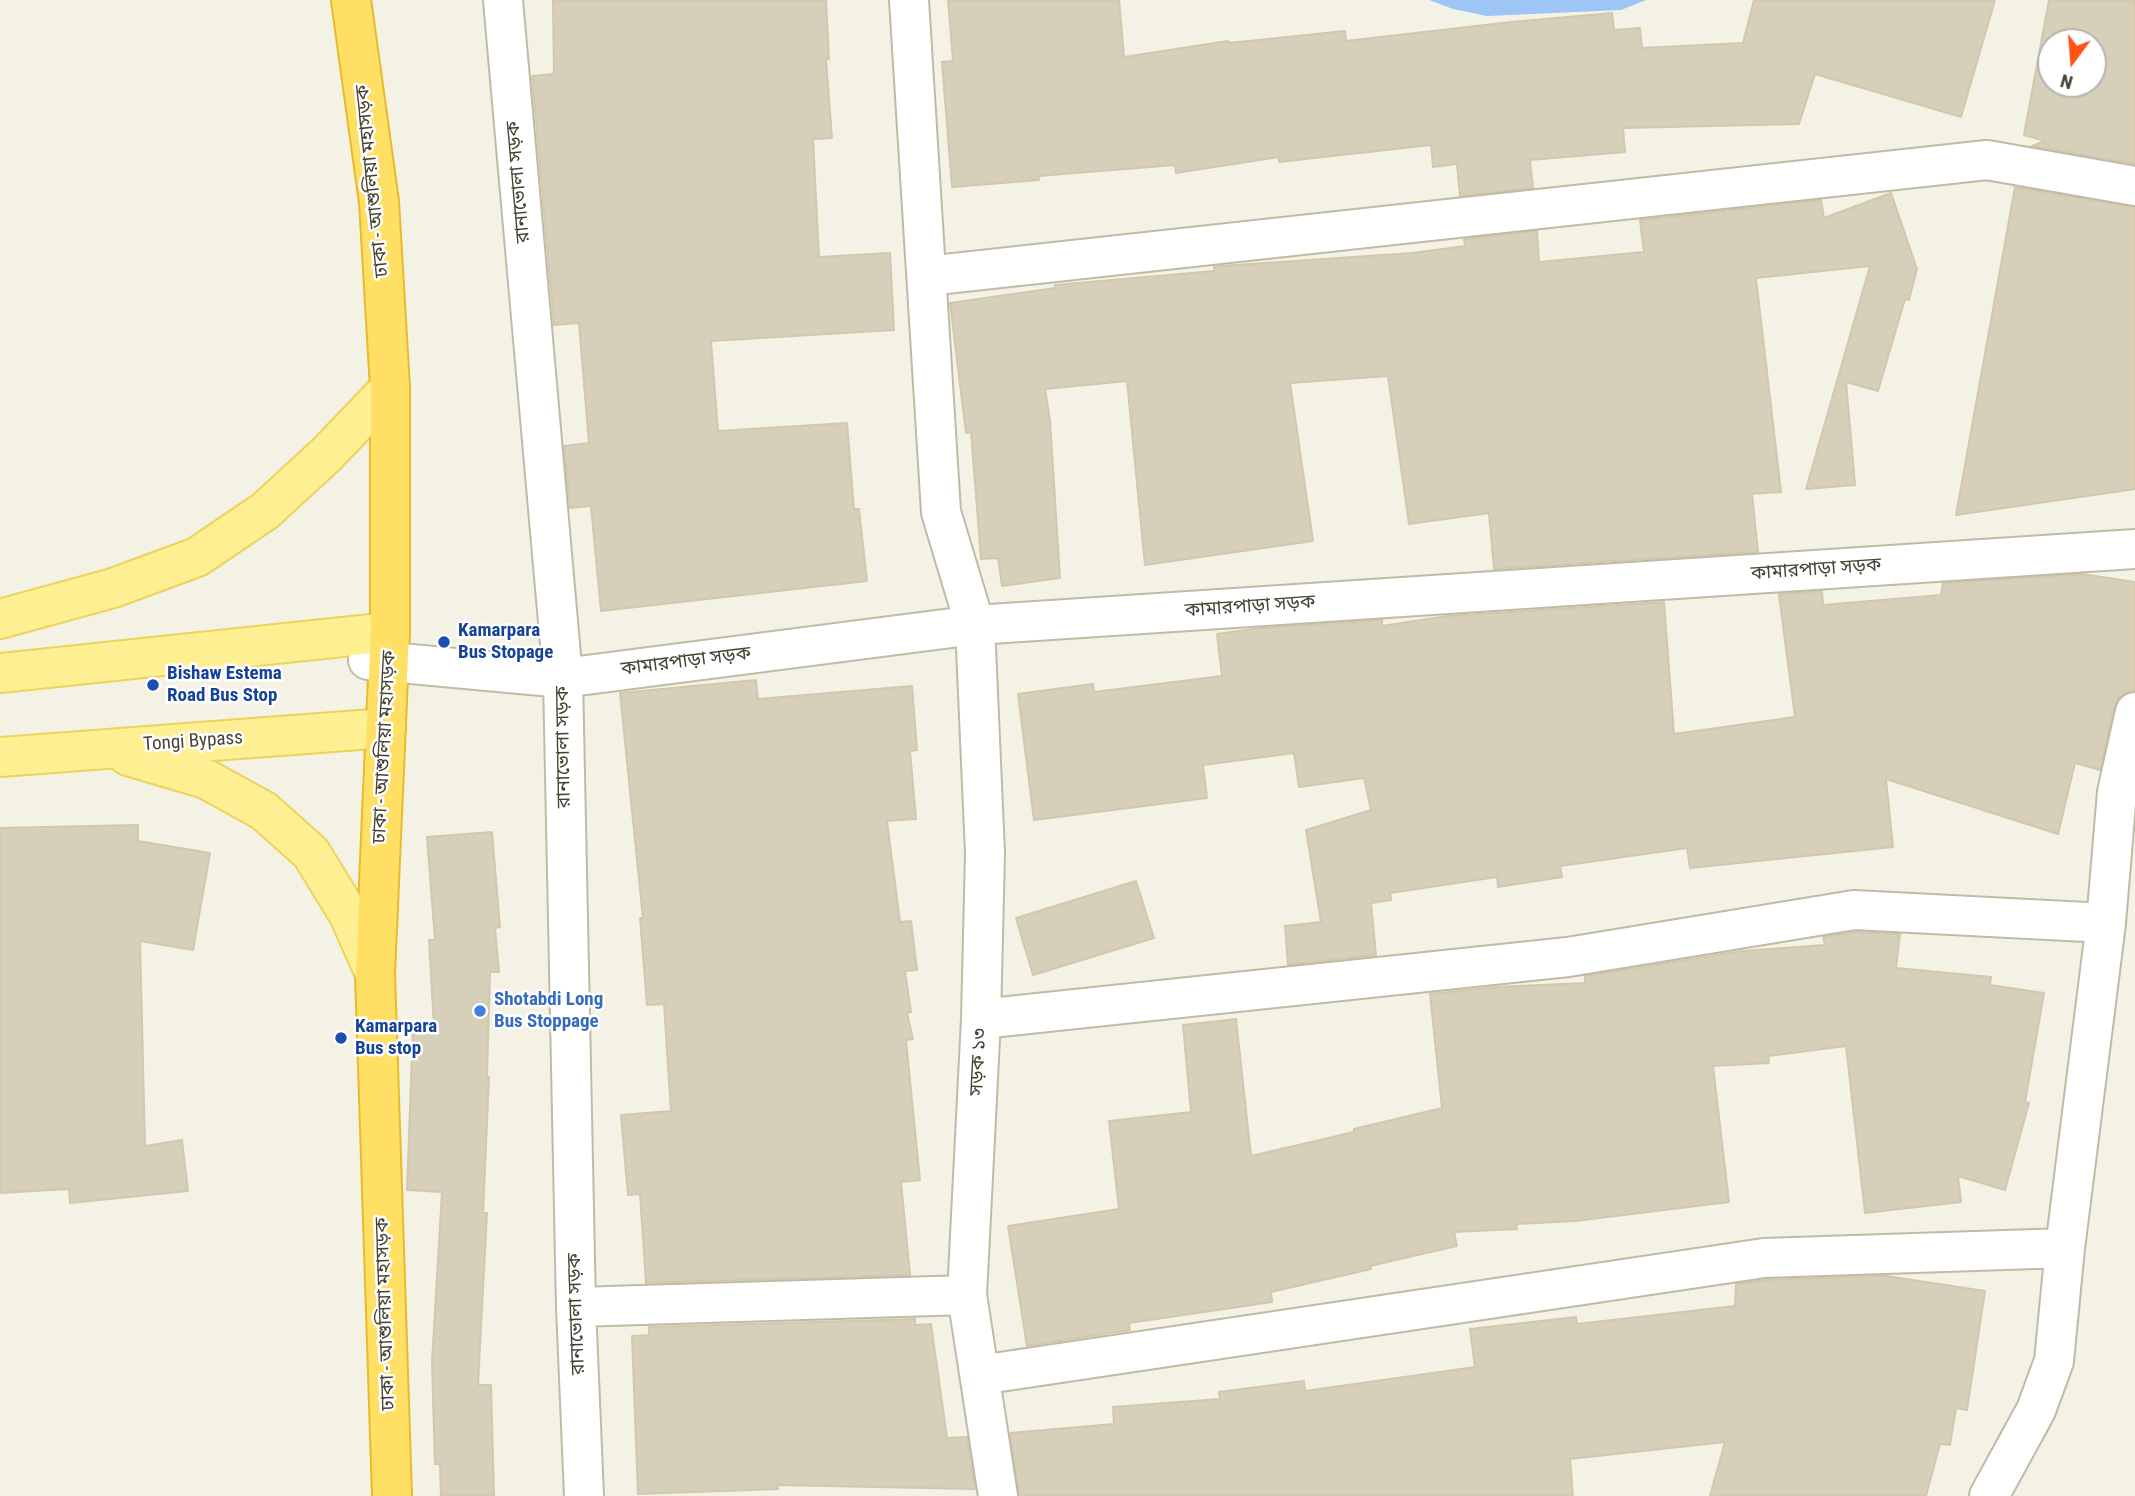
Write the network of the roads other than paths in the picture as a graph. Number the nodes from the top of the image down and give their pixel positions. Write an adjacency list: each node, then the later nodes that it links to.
1 (351, 0): 6 (highway, ঢাকা - আশুলিয়া মহাসড়ক)
2 (503, 0): 12 (street, রানাভোলা সড়ক)
3 (909, 0): 5 (street, সড়ক ১৩)
4 (2135, 186): 5 (street)
5 (927, 276): 9 (street, সড়ক ১৩)
6 (390, 388): 8 (main road); 10 (highway, ঢাকা - আশুলিয়া মহাসড়ক)
7 (2135, 549): 9 (street, কামারপাড়া সড়ক)
8 (0, 619)
9 (975, 625): 12 (street, কামারপাড়া সড়ক); 19 (street, সড়ক ১৩)
10 (379, 646): 11 (main road); 12 (street, কামারপাড়া সড়ক); 14 (highway, ঢাকা - আশুলিয়া মহাসড়ক)
11 (0, 673)
12 (563, 678): 22 (street, রানাভোলা সড়ক)
13 (2135, 712): 17 (street)
14 (386, 728): 15 (main road, Tongi Bypass); 18 (highway, ঢাকা - আশুলিয়া মহাসড়ক)
15 (102, 749): 16 (main road, Tongi Bypass); 18 (main road)
16 (0, 757)
17 (2106, 923): 19 (street); 20 (street)
18 (375, 974): 24 (highway, ঢাকা - আশুলিয়া মহাসড়ক)
19 (981, 1019): 21 (street, সড়ক ১৩)
20 (2065, 1248): 23 (street); 27 (street)
21 (967, 1294): 22 (street); 23 (street, সড়ক ১৩)
22 (576, 1307): 25 (street, রানাভোলা সড়ক)
23 (980, 1375): 26 (street, সড়ক ১৩)
24 (392, 1496)
25 (584, 1496)
26 (998, 1496)
27 (1989, 1496)

